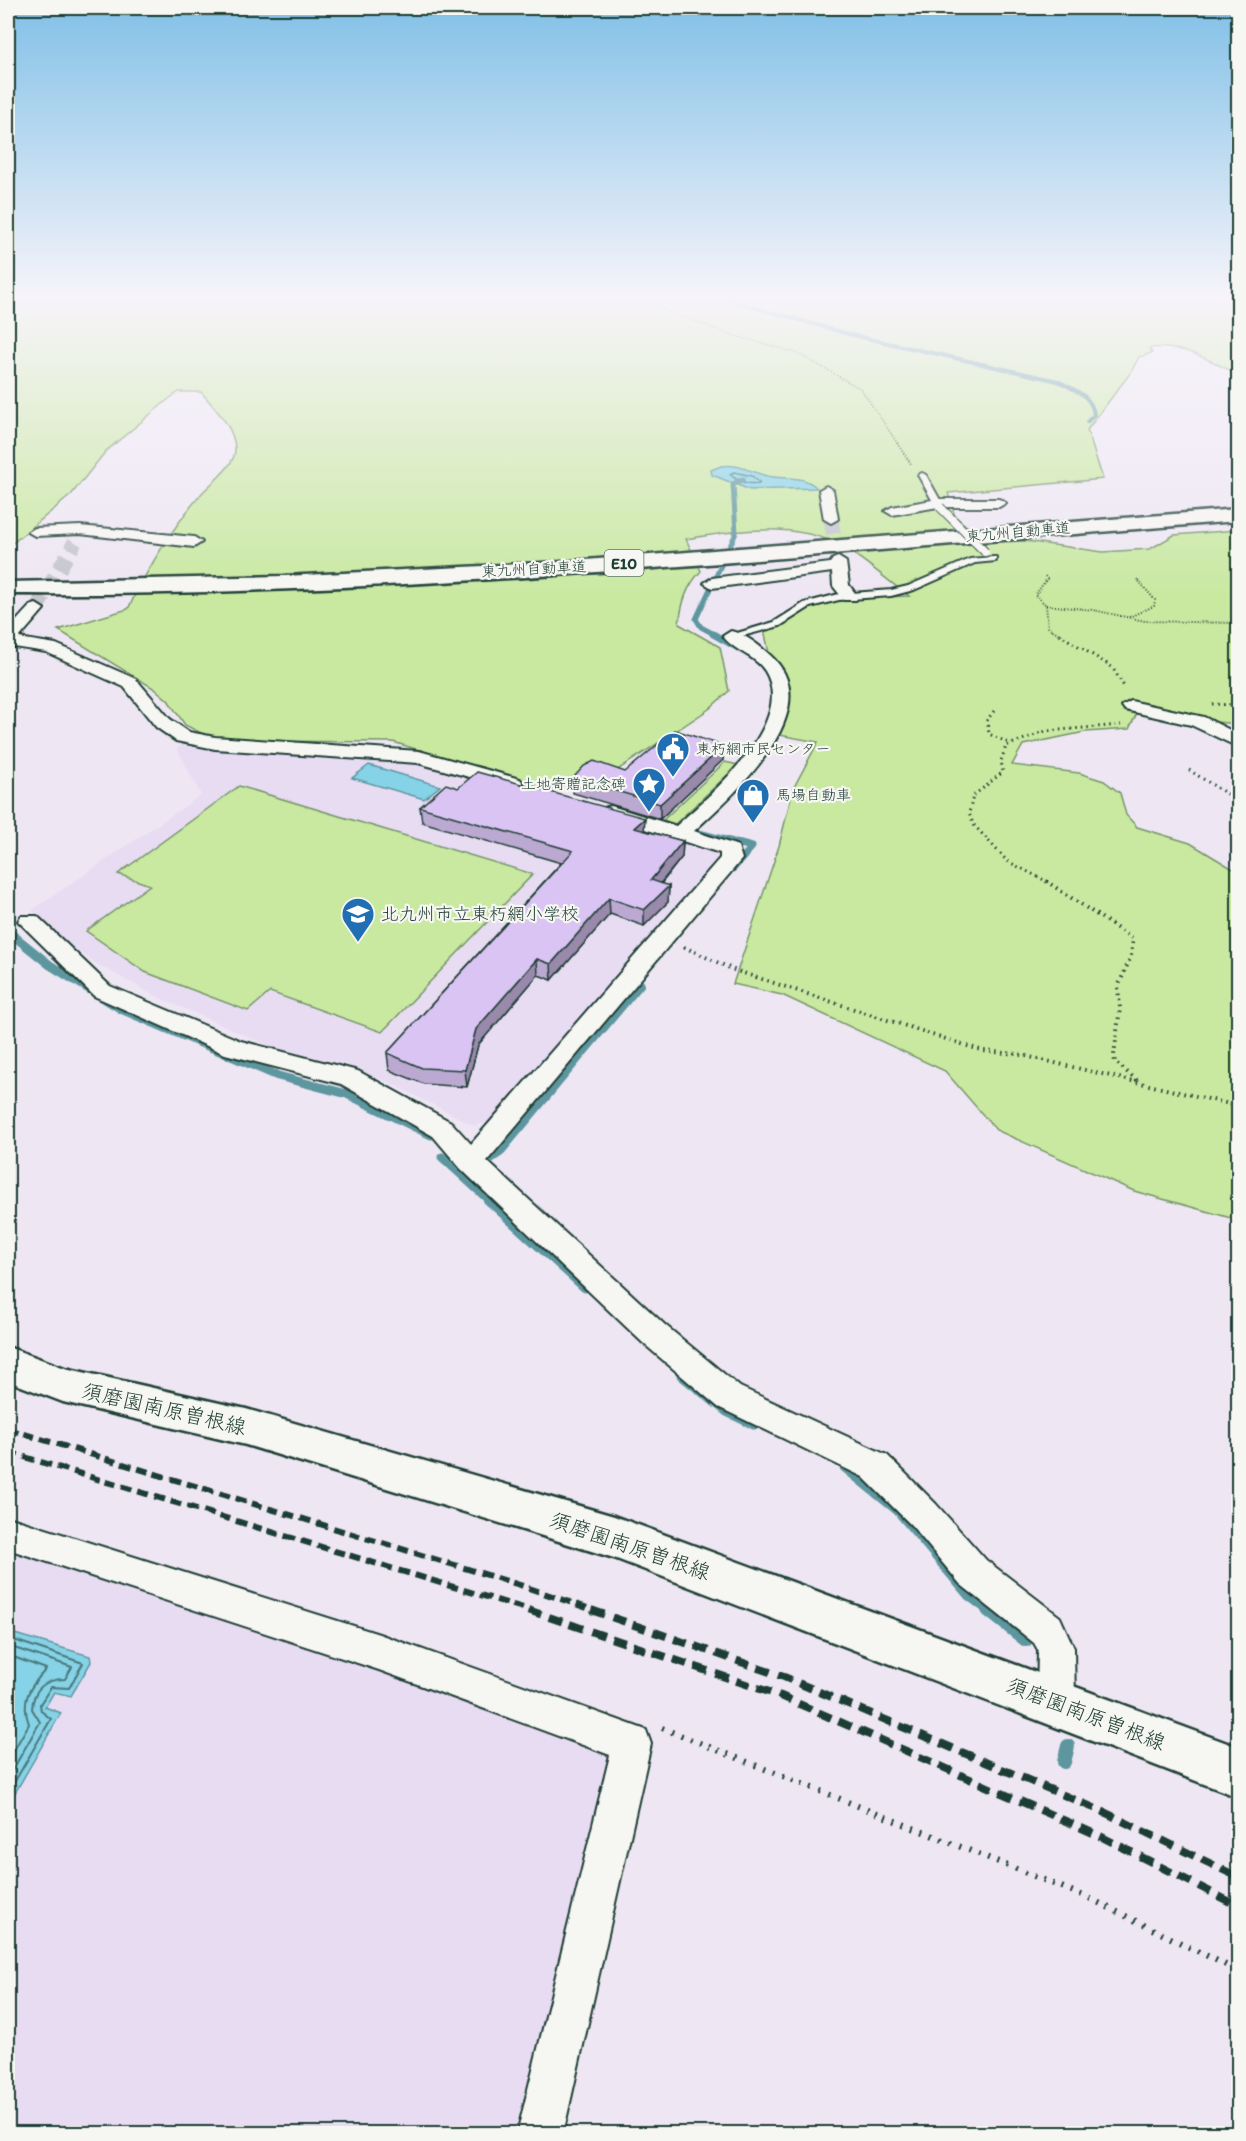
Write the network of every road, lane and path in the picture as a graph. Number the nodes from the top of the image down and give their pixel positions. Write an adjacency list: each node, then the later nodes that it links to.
1 (866, 395): 2 (path)
2 (922, 476): 6 (lane)
3 (826, 490): 9 (street)
4 (1239, 500): 12 (main road, 東九州自動車道 / E10)
5 (999, 504): 6 (street)
6 (939, 505): 7 (street); 17 (lane, bridge)
7 (892, 511)
8 (1239, 515): 16 (main road, 東九州自動車道 / E10)
9 (831, 519)
10 (35, 532): 11 (street)
11 (194, 542)
12 (8, 573)
13 (1045, 576): 18 (path)
14 (1137, 579): 20 (path)
15 (712, 584): 17 (street)
16 (8, 588)
17 (850, 597): 22 (lane)
18 (1046, 605): 20 (path); 24 (path)
19 (36, 609): 23 (street)
20 (1128, 617): 21 (path)
21 (1239, 623)
22 (731, 636): 32 (street)
23 (8, 641): 29 (street)
24 (1131, 706): 26 (street); 27 (path)
25 (994, 711): 27 (path)
26 (1239, 741)
27 (1011, 744): 35 (path)
28 (1189, 770): 30 (path)
29 (536, 790)
30 (1239, 801)
31 (592, 806): 32 (street)
32 (680, 834): 34 (street)
33 (29, 921): 37 (street)
34 (663, 938): 35 (path); 37 (street)
35 (1139, 1082): 36 (path)
36 (1239, 1106)
37 (471, 1162): 40 (street)
38 (8, 1364): 40 (main road, 須磨園南原曽根線)
39 (8, 1533): 41 (street)
40 (1048, 1699): 42 (main road, 須磨園南原曽根線)
41 (632, 1744): 43 (path); 44 (street)
42 (1239, 1772)
43 (1239, 1971)
44 (540, 2133)

